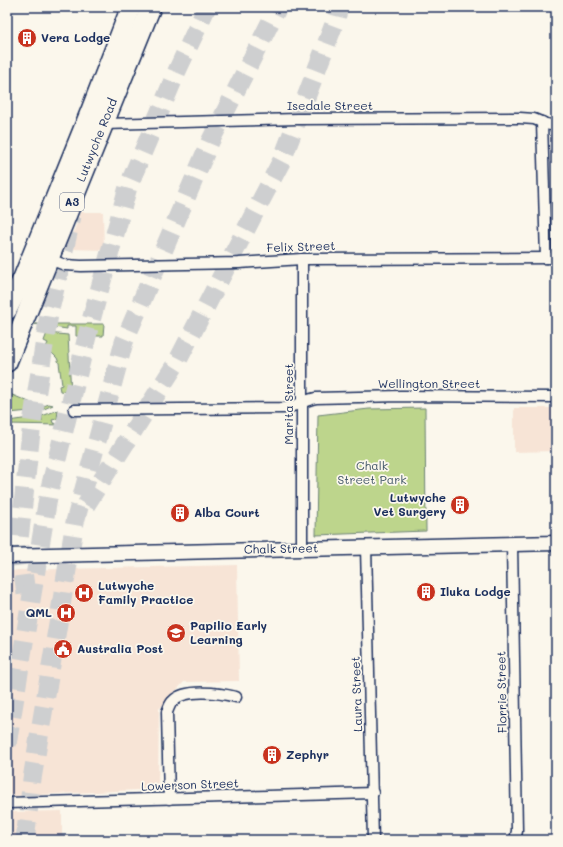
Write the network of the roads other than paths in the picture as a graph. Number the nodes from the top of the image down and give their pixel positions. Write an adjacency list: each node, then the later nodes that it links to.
1 (131, 7): 9 (highway, Lutwyche Road / A3)
2 (151, 7): 4 (highway, Lutwyche Road / A3)
3 (542, 122): 4 (street, Isedale Street); 5 (street, Isedale Street); 6 (street)
4 (104, 124): 7 (highway, Lutwyche Road / A3)
5 (556, 126)
6 (551, 258): 8 (street, Felix Street)
7 (49, 259): 8 (street, Felix Street); 10 (highway, Lutwyche Road / A3)
8 (302, 259): 12 (street, Marita Street)
9 (7, 310)
10 (7, 362)
11 (556, 397): 12 (street, Wellington Street)
12 (302, 402): 13 (street, Wellington Street); 17 (street, Marita Street)
13 (74, 410)
14 (556, 543): 15 (street, Chalk Street)
15 (512, 544): 16 (street, Chalk Street); 24 (street, Florrie Street)
16 (366, 547): 17 (street, Chalk Street); 20 (street, Laura Street)
17 (302, 548): 18 (street, Chalk Street)
18 (7, 556)
19 (236, 696): 21 (street)
20 (373, 793): 21 (street, Lowerson Street); 23 (street, Laura Street)
21 (169, 799): 22 (street, Lowerson Street)
22 (7, 803)
23 (373, 840)
24 (515, 840)

